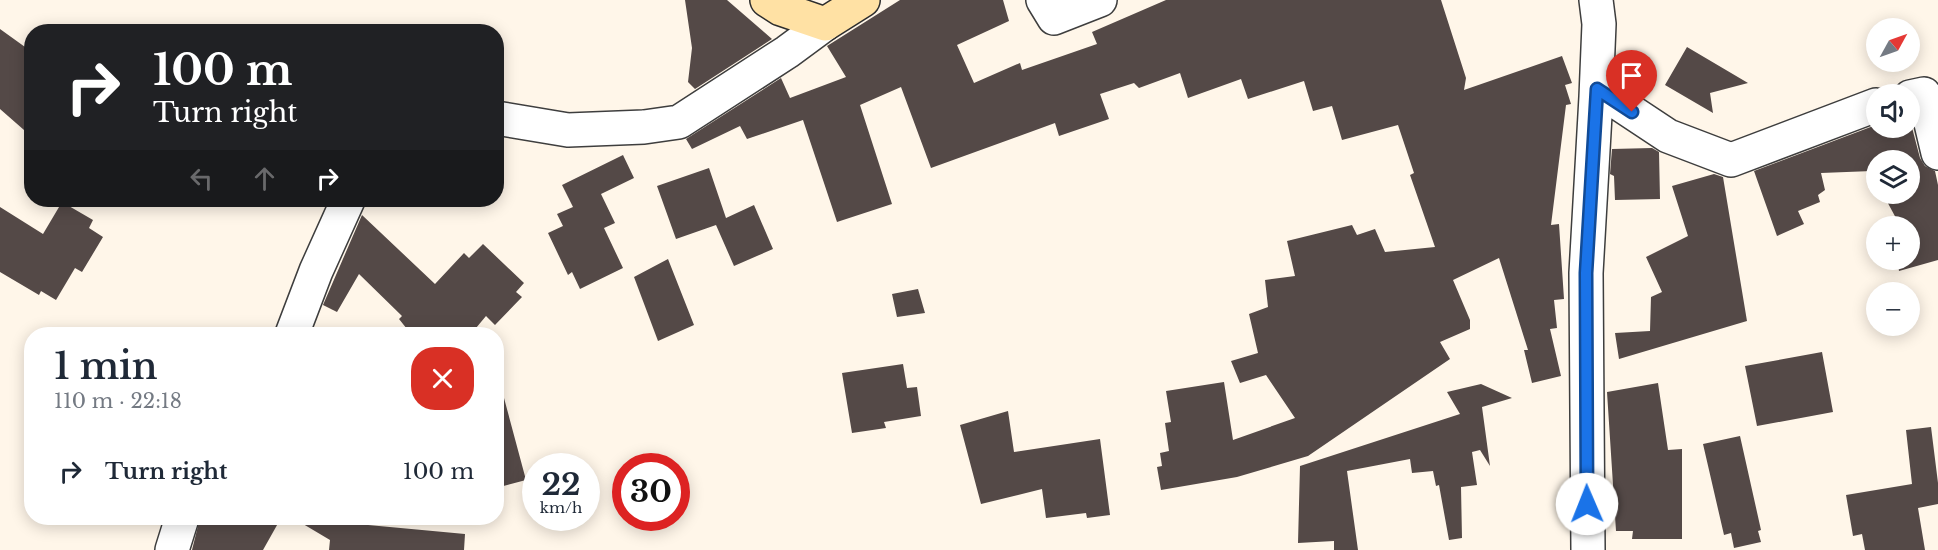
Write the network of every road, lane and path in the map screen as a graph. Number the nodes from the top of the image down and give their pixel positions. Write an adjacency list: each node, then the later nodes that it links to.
1 (767, 0): 6 (street)
2 (863, 0): 6 (street)
3 (1043, 0): 4 (street)
4 (1100, 0)
5 (1596, 0): 7 (street)
6 (825, 24): 10 (street)
7 (1597, 89): 9 (street); 16 (street)
8 (1920, 95): 11 (street)
9 (1866, 109)
10 (504, 119)
11 (1938, 153)
12 (345, 207): 13 (street)
13 (295, 327)
14 (181, 525): 15 (street)
15 (172, 550)
16 (1588, 550)

